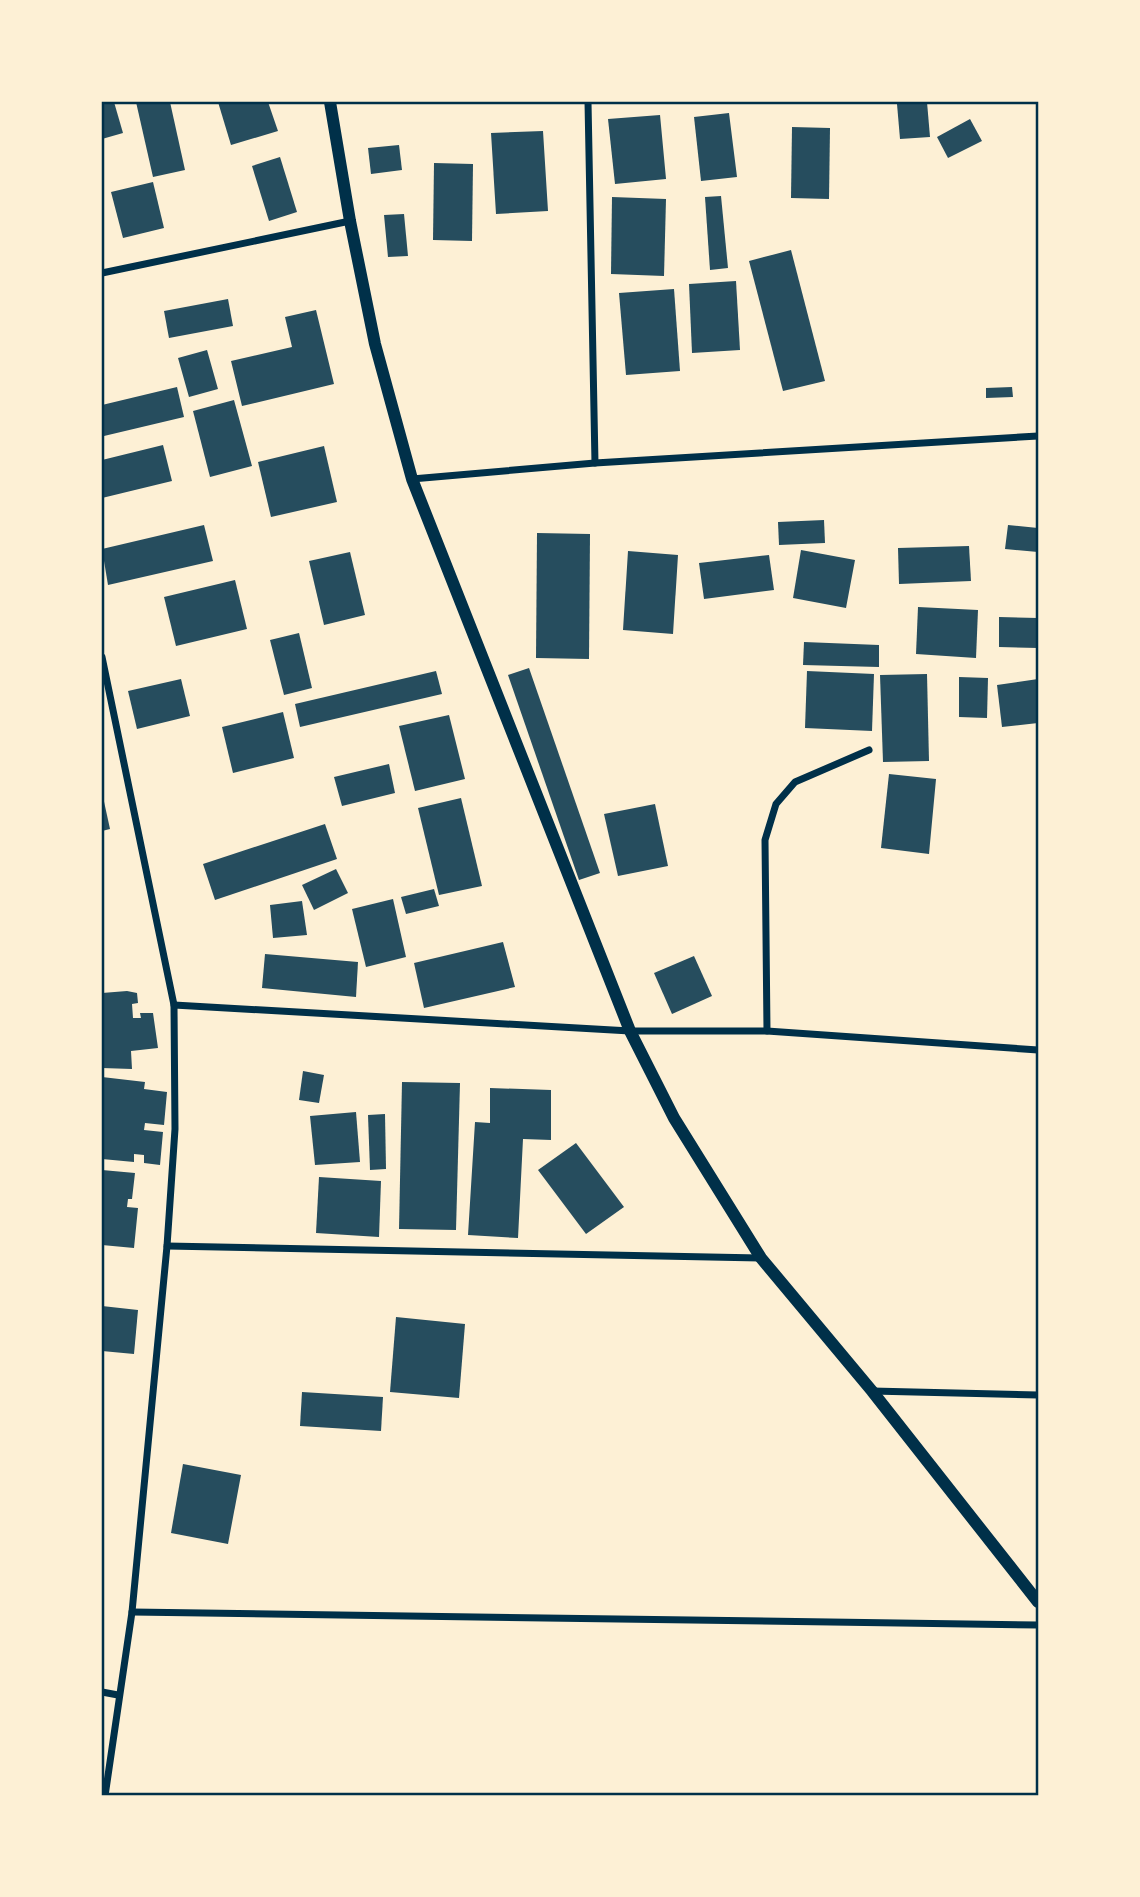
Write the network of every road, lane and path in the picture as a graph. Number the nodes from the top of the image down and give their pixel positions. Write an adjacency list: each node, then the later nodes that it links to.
1 (330, 102): 3 (street)
2 (588, 102): 6 (street)
3 (350, 221): 4 (street); 7 (street)
4 (102, 273)
5 (1038, 436): 6 (street)
6 (595, 463): 7 (street)
7 (412, 479): 11 (street)
8 (102, 657): 10 (street)
9 (869, 750): 12 (street)
10 (174, 1005): 11 (street); 14 (street)
11 (631, 1031): 12 (street); 15 (street)
12 (767, 1031): 13 (street)
13 (1038, 1050)
14 (167, 1246): 15 (street); 19 (street)
15 (761, 1258): 16 (street)
16 (872, 1391): 17 (street); 18 (street)
17 (1038, 1395)
18 (1038, 1602)
19 (132, 1612): 20 (street); 22 (street)
20 (1038, 1625)
21 (102, 1692): 22 (street)
22 (118, 1695): 23 (street)
23 (106, 1796)

